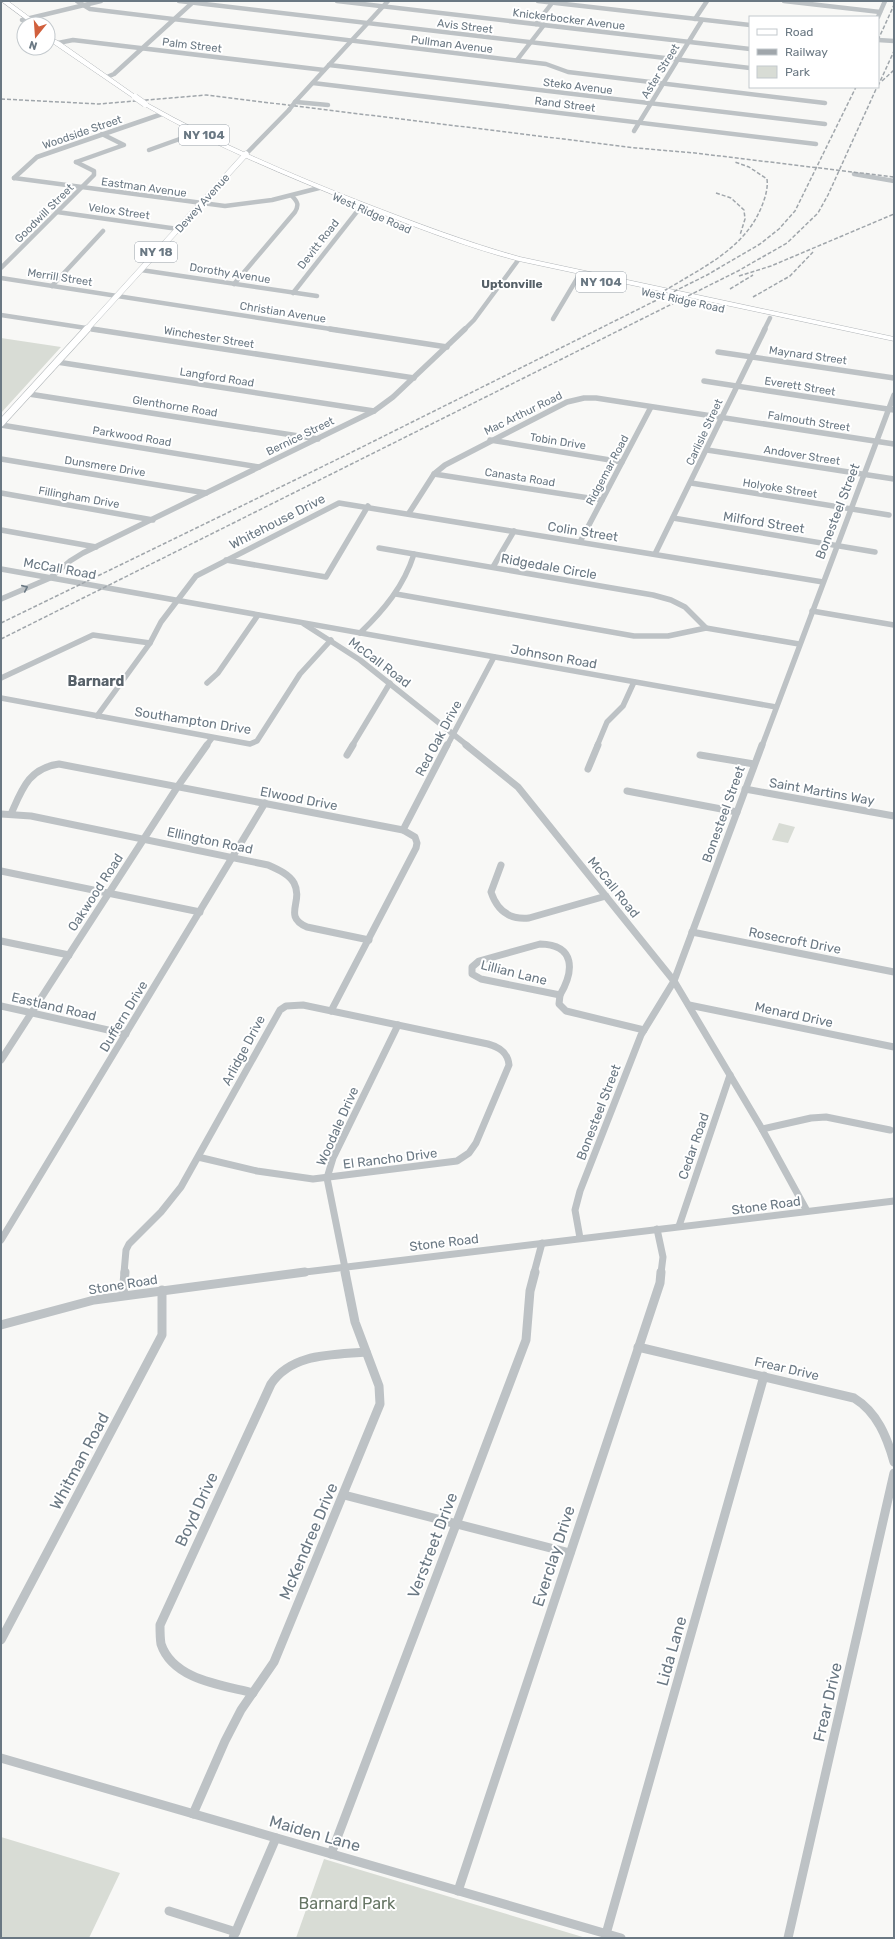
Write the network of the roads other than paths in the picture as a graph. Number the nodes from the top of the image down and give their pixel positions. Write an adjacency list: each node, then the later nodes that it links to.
1 (4, 1): 18 (highway)
2 (77, 1): 14 (street, Pullman Avenue)
3 (101, 1): 14 (street)
4 (179, 1): 11 (street, Avis Street)
5 (337, 1): 15 (street, Knickerbocker Avenue)
6 (388, 1): 15 (street, Dewey Avenue)
7 (538, 1): 12 (street)
8 (707, 1): 21 (street)
9 (784, 1): 16 (street)
10 (885, 1): 16 (street)
11 (192, 3): 22 (street); 25 (street, Avis Street)
12 (552, 3): 21 (street); 23 (street)
13 (1, 6): 17 (highway)
14 (84, 6): 19 (street); 22 (street, Pullman Avenue)
15 (383, 6): 25 (street, Dewey Avenue); 26 (street, Knickerbocker Avenue)
16 (880, 12): 20 (street)
17 (18, 16)
18 (20, 16)
19 (45, 16)
20 (878, 16)
21 (695, 19): 24 (street)
22 (174, 20): 32 (street, Pullman Avenue); 36 (street)
23 (539, 20): 26 (street); 30 (street)
24 (702, 20): 28 (street); 30 (street, Aster Street)
25 (367, 23): 32 (street, Dewey Avenue); 33 (street, Avis Street)
26 (536, 24): 27 (street, Knickerbocker Avenue)
27 (544, 25): 30 (street, Knickerbocker Avenue); 33 (street)
28 (749, 25)
29 (56, 38): 35 (highway, West Ridge Road / NY 104)
30 (690, 40): 37 (street, Knickerbocker Avenue); 39 (street, Aster Street)
31 (879, 40): 34 (street)
32 (351, 41): 38 (street, Pullman Avenue); 40 (street, Dewey Avenue)
33 (530, 42): 38 (street); 39 (street, Avis Street)
34 (894, 42)
35 (58, 43): 36 (street, Palm Street); 43 (highway, West Ridge Road / NY 104)
36 (143, 48): 42 (street, Palm Street); 43 (street)
37 (749, 49)
38 (517, 60): 45 (street, Pullman Avenue)
39 (678, 60): 41 (street, Avis Street); 45 (street, Aster Street)
40 (329, 65): 42 (street, Dewey Avenue); 47 (street, Steko Avenue)
41 (749, 68)
42 (324, 70): 44 (street, Dewey Avenue)
43 (108, 77): 50 (highway, West Ridge Road / NY 104, bridge)
44 (313, 83): 46 (street, Dewey Avenue); 51 (street, Rand Street)
45 (663, 83): 47 (street, Aster Street); 48 (street, Pullman Avenue)
46 (295, 102): 49 (street); 58 (street, Dewey Avenue, bridge)
47 (651, 103): 51 (street, Aster Street); 52 (street, Steko Avenue)
48 (825, 103)
49 (328, 105)
50 (162, 114): 54 (highway, West Ridge Road / NY 104); 55 (street, Woodside Street)
51 (639, 122): 53 (street, Aster Street); 56 (street, Rand Street)
52 (825, 124)
53 (634, 131)
54 (199, 132): 57 (street); 58 (highway, West Ridge Road / NY 104)
55 (102, 134): 60 (street, Woodside Street); 62 (street, Goodwill Street)
56 (816, 144)
57 (149, 150)
58 (246, 154): 63 (highway, West Ridge Road / NY 104); 65 (main road, Dewey Avenue / NY 18)
59 (854, 174): 61 (street)
60 (14, 178): 62 (street, Eastman Avenue)
61 (894, 181)
62 (82, 187): 65 (street, Eastman Avenue); 67 (street, Goodwill Street)
63 (319, 188): 64 (street, Eastman Avenue); 66 (highway, West Ridge Road / NY 104); 70 (highway, West Ridge Road / NY 104)
64 (292, 196): 65 (street, Eastman Avenue); 75 (street)
65 (201, 204): 68 (main road, Dewey Avenue / NY 18)
66 (359, 209): 70 (highway, West Ridge Road / NY 104); 77 (street, Devitt Road)
67 (57, 212): 68 (street, Velox Street); 71 (street, Goodwill Street)
68 (178, 229): 72 (main road, Dewey Avenue / NY 18)
69 (103, 231): 76 (street)
70 (516, 261): 73 (highway, West Ridge Road / NY 104); 84 (highway, West Ridge Road / NY 104); 86 (street, Bernice Street)
71 (1, 268)
72 (141, 270): 75 (street, Dorothy Avenue); 78 (main road, Dewey Avenue / NY 18)
73 (578, 277): 81 (highway, West Ridge Road / NY 104); 82 (street)
74 (1, 278): 76 (street, Merrill Street)
75 (234, 284): 77 (street, Dorothy Avenue)
76 (52, 286): 78 (street, Merrill Street)
77 (293, 293): 79 (street, Dorothy Avenue)
78 (117, 296): 83 (main road, Dewey Avenue / NY 18); 86 (street, Christian Avenue)
79 (317, 296)
80 (1, 315): 83 (street, Winchester Street)
81 (770, 318): 85 (highway, West Ridge Road / NY 104); 88 (street, Carlisle Street)
82 (553, 319)
83 (87, 328): 89 (main road, Dewey Avenue / NY 18); 90 (street, Winchester Street)
84 (894, 339)
85 (894, 345)
86 (447, 347): 90 (street, Bernice Street)
87 (718, 352): 88 (street, Maynard Street)
88 (750, 356): 91 (street, Maynard Street); 93 (street, Carlisle Street)
89 (57, 362): 94 (main road, Dewey Avenue / NY 18); 98 (street, Langford Road)
90 (414, 378): 98 (street, Bernice Street)
91 (894, 378)
92 (704, 381): 93 (street, Everett Street)
93 (736, 386): 97 (street, Everett Street); 99 (street, Carlisle Street)
94 (29, 394): 100 (main road, Dewey Avenue / NY 18); 101 (street, Glenthorne Road)
95 (894, 395): 97 (street, Bonesteel Street)
96 (651, 406): 99 (street, Mac Arthur Road); 102 (street, Mac Arthur Road); 107 (street, Ridgemar Road)
97 (891, 410): 103 (street, Bonesteel Street)
98 (374, 412): 101 (street, Bernice Street)
99 (722, 417): 103 (street, Falmouth Street); 105 (street, Carlisle Street)
100 (1, 424): 108 (street, Parkwood Road)
101 (318, 439): 108 (street, Bernice Street)
102 (490, 440): 107 (street, Tobin Drive); 109 (street, Mac Arthur Road)
103 (876, 441): 104 (street, Falmouth Street); 110 (street, Bonesteel Street)
104 (894, 444)
105 (707, 450): 110 (street, Andover Street); 112 (street, Carlisle Street)
106 (1, 459): 113 (street, Dunsmere Drive)
107 (622, 462): 115 (street, Ridgemar Road)
108 (260, 467): 113 (street, Bernice Street)
109 (434, 474): 115 (street, Canasta Road); 119 (street, Mac Arthur Road)
110 (864, 475): 111 (street, Andover Street); 118 (street, Bonesteel Street)
111 (894, 479)
112 (691, 483): 118 (street, Holyoke Street); 121 (street, Carlisle Street)
113 (206, 493): 122 (street, Bernice Street)
114 (1, 494): 122 (street, Fillingham Drive)
115 (602, 500): 125 (street, Ridgemar Road)
116 (339, 503): 117 (street, Colin Street); 132 (street, Whitehouse Drive)
117 (368, 506): 119 (street, Colin Street); 132 (street, Whitehouse Drive)
118 (850, 509): 120 (street, Holyoke Street); 126 (street, Bonesteel Street)
119 (409, 513): 124 (street, Colin Street)
120 (889, 515)
121 (673, 518): 126 (street, Milford Street); 131 (street, Carlisle Street)
122 (153, 520): 127 (street, Bernice Street)
123 (1, 530): 127 (street)
124 (514, 531): 125 (street, Colin Street); 133 (street)
125 (580, 542): 131 (street, Colin Street)
126 (837, 545): 129 (street, Milford Street); 136 (street, Bonesteel Street)
127 (96, 547): 135 (street, Bernice Street)
128 (379, 548): 130 (street, Ridgedale Circle)
129 (875, 552)
130 (414, 554): 133 (street, Ridgedale Circle); 137 (street)
131 (656, 554): 136 (street, Colin Street)
132 (226, 560): 139 (street, Whitehouse Drive)
133 (493, 567): 145 (street, Ridgedale Circle)
134 (1, 569): 135 (street, McCall Road)
135 (50, 578): 138 (street, Bernice Street, one-way to 135); 139 (street, McCall Road)
136 (823, 582): 140 (street, Bonesteel Street)
137 (396, 594): 145 (street); 146 (street)
138 (1, 599)
139 (176, 601): 141 (street, McCall Road); 148 (street, Whitehouse Drive)
140 (812, 611): 143 (street); 149 (street, Bonesteel Street)
141 (258, 615): 142 (street, McCall Road); 153 (street)
142 (304, 624): 144 (street, McCall Road); 147 (street, McCall Road)
143 (894, 625)
144 (329, 628): 146 (street, Johnson Road); 147 (street, McCall Road)
145 (706, 628): 149 (street)
146 (360, 633): 150 (street, Johnson Road)
147 (331, 640): 154 (street, McCall Road); 159 (street, Southampton Drive)
148 (150, 643): 151 (street); 157 (street, Whitehouse Drive)
149 (799, 644): 156 (street, Bonesteel Street)
150 (494, 657): 152 (street, Johnson Road); 158 (street, Red Oak Drive)
151 (1, 678)
152 (634, 682): 156 (street, Johnson Road); 163 (street)
153 (207, 683)
154 (390, 683): 158 (street, McCall Road); 160 (street)
155 (1, 698): 157 (street, Southampton Drive)
156 (776, 708): 162 (street, Bonesteel Street)
157 (97, 716): 159 (street, Southampton Drive)
158 (453, 734): 172 (street, Red Oak Drive); 178 (street, McCall Road)
159 (212, 738): 164 (street, Oakwood Road)
160 (347, 755)
161 (700, 755): 162 (street)
162 (754, 764): 165 (street, Bonesteel Street)
163 (588, 769)
164 (178, 786): 167 (street, Elwood Drive); 170 (street, Elwood Drive); 173 (street, Oakwood Road)
165 (745, 789): 168 (street, Bonesteel Street); 171 (street, Saint Martins Way)
166 (627, 791): 168 (street)
167 (265, 803): 172 (street, Elwood Drive); 174 (street, Duffern Drive)
168 (737, 812): 180 (street, Bonesteel Street)
169 (1, 814): 170 (street, Ellington Road)
170 (11, 814): 173 (street, Ellington Road)
171 (894, 816)
172 (403, 830): 181 (street)
173 (144, 838): 174 (street, Ellington Road); 177 (street, Oakwood Road)
174 (234, 857): 179 (street, Duffern Drive); 181 (street, Ellington Road)
175 (501, 865): 178 (street)
176 (1, 871): 177 (street)
177 (109, 894): 179 (street); 183 (street, Oakwood Road)
178 (606, 896): 185 (street, McCall Road)
179 (200, 912): 193 (street, Duffern Drive)
180 (692, 932): 184 (street, Rosecroft Drive); 185 (street, Bonesteel Street)
181 (369, 940): 189 (street)
182 (1, 941): 183 (street)
183 (69, 955): 190 (street, Oakwood Road)
184 (894, 972)
185 (674, 981): 187 (street, McCall Road); 192 (street, Bonesteel Street)
186 (560, 995): 186 (street, Lillian Lane); 192 (street, Lillian Lane)
187 (689, 1005): 194 (street, Menard Drive); 197 (street, McCall Road)
188 (1, 1006): 190 (street, Eastland Road)
189 (331, 1011): 191 (street, Arlidge Drive); 200 (street, Arlidge Drive)
190 (32, 1013): 193 (street, Eastland Road); 196 (street, Oakwood Road)
191 (398, 1025): 195 (street, Arlidge Drive); 201 (street, Woodale Drive)
192 (644, 1030): 206 (street, Bonesteel Street)
193 (126, 1034): 207 (street, Duffern Drive)
194 (894, 1047)
195 (500, 1049): 201 (street, El Rancho Drive)
196 (1, 1060)
197 (730, 1075): 198 (street, McCall Road); 204 (street, Cedar Road)
198 (762, 1129): 199 (street); 203 (street, McCall Road)
199 (890, 1130)
200 (198, 1158): 201 (street, El Rancho Drive); 211 (street, Arlidge Drive)
201 (327, 1178): 209 (street, Woodale Drive)
202 (894, 1201): 203 (street, Stone Road)
203 (807, 1211): 204 (street, Stone Road)
204 (679, 1226): 205 (street, Stone Road)
205 (657, 1228): 206 (street, Stone Road); 213 (street, Everclay Drive)
206 (580, 1238): 208 (street, Stone Road)
207 (1, 1240)
208 (542, 1243): 209 (street, Stone Road); 219 (street, Verstreet Drive)
209 (344, 1267): 210 (street, Stone Road); 214 (street, McKendree Drive)
210 (162, 1290): 211 (street, Stone Road); 221 (street, Whitman Road)
211 (123, 1295): 212 (street, Stone Road)
212 (1, 1325)
213 (638, 1347): 215 (street, Frear Drive); 220 (street, Everclay Drive)
214 (366, 1352): 218 (street, McKendree Drive); 222 (street, Boyd Drive)
215 (764, 1376): 216 (street, Frear Drive); 229 (street, Lida Lane)
216 (894, 1462)
217 (894, 1473): 232 (street, Frear Drive)
218 (344, 1495): 219 (street); 222 (street, McKendree Drive)
219 (456, 1523): 220 (street); 226 (street, Verstreet Drive)
220 (570, 1553): 227 (street, Everclay Drive)
221 (1, 1640)
222 (253, 1693): 224 (street, McKendree Drive)
223 (1, 1758): 224 (street, Maiden Lane)
224 (193, 1814): 225 (street, Maiden Lane)
225 (276, 1838): 226 (street, Maiden Lane); 230 (street)
226 (331, 1854): 227 (street, Maiden Lane)
227 (458, 1891): 229 (street, Maiden Lane)
228 (169, 1911): 230 (street)
229 (606, 1934): 231 (street, Maiden Lane)
230 (234, 1935)
231 (621, 1938)
232 (788, 1938)

